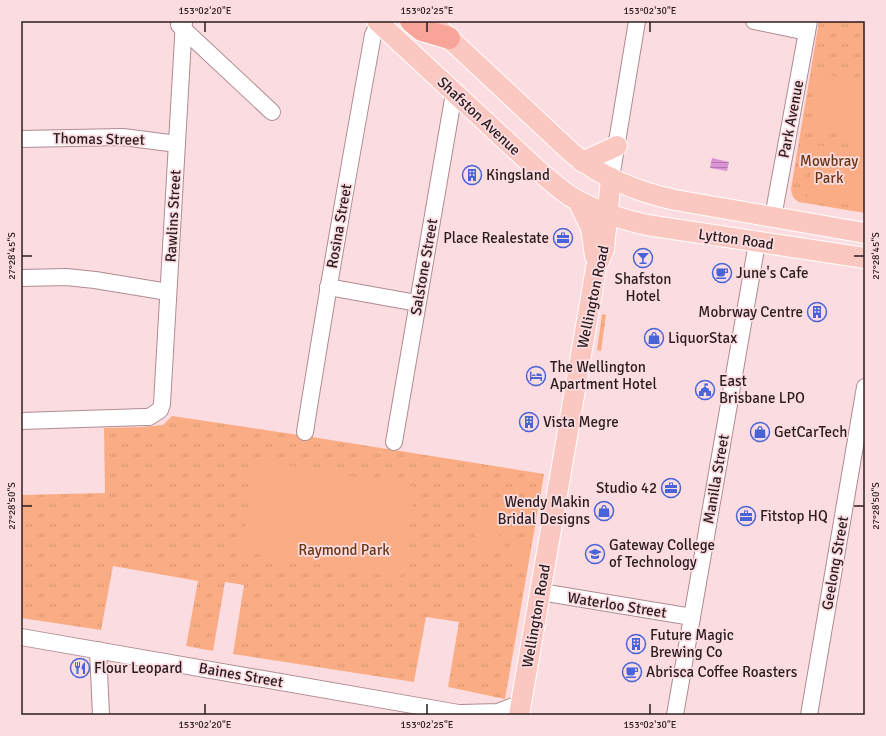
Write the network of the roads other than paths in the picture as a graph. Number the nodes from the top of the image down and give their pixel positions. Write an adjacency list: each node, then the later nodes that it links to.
1 (411, 21): 8 (highway)
2 (430, 21): 8 (main road)
3 (637, 21): 13 (street, Wellington Road)
4 (754, 21): 7 (street)
5 (378, 22): 9 (main road, Shafston Avenue); 24 (street, Rosina Street)
6 (181, 24): 10 (street); 12 (street, Rawlins Street)
7 (808, 26): 18 (street, Park Avenue)
8 (449, 38): 14 (main road)
9 (454, 92): 16 (main road, Shafston Avenue); 26 (street, Salstone Street)
10 (272, 112)
11 (21, 139): 12 (street, Thomas Street)
12 (177, 144): 25 (street, Rawlins Street)
13 (617, 146): 14 (main road); 15 (street, Wellington Road)
14 (582, 162): 15 (main road)
15 (612, 178): 17 (main road, Wellington Road); 18 (main road, Lytton Road)
16 (578, 200): 17 (main road, Shafston Avenue); 22 (main road)
17 (608, 214): 20 (main road, Lytton Road); 22 (main road, Wellington Road)
18 (773, 217): 19 (main road, Lytton Road)
19 (865, 233)
20 (757, 243): 21 (main road, Lytton Road); 32 (street, Manilla Street)
21 (865, 258)
22 (596, 268): 31 (main road, Wellington Road)
23 (21, 278): 25 (street)
24 (328, 287): 26 (street); 29 (street, Rosina Street)
25 (168, 292): 28 (street, Rawlins Street)
26 (417, 303): 30 (street, Salstone Street)
27 (865, 387): 39 (street, Geelong Street)
28 (21, 421)
29 (305, 432)
30 (394, 442)
31 (541, 592): 32 (street, Waterloo Street); 35 (main road, Wellington Road)
32 (692, 617): 38 (street, Manilla Street)
33 (21, 637): 34 (street, Baines Street)
34 (98, 650): 36 (street, Baines Street); 37 (street)
35 (520, 709): 36 (street, Baines Street)
36 (466, 714)
37 (101, 715)
38 (676, 715)
39 (809, 715)

